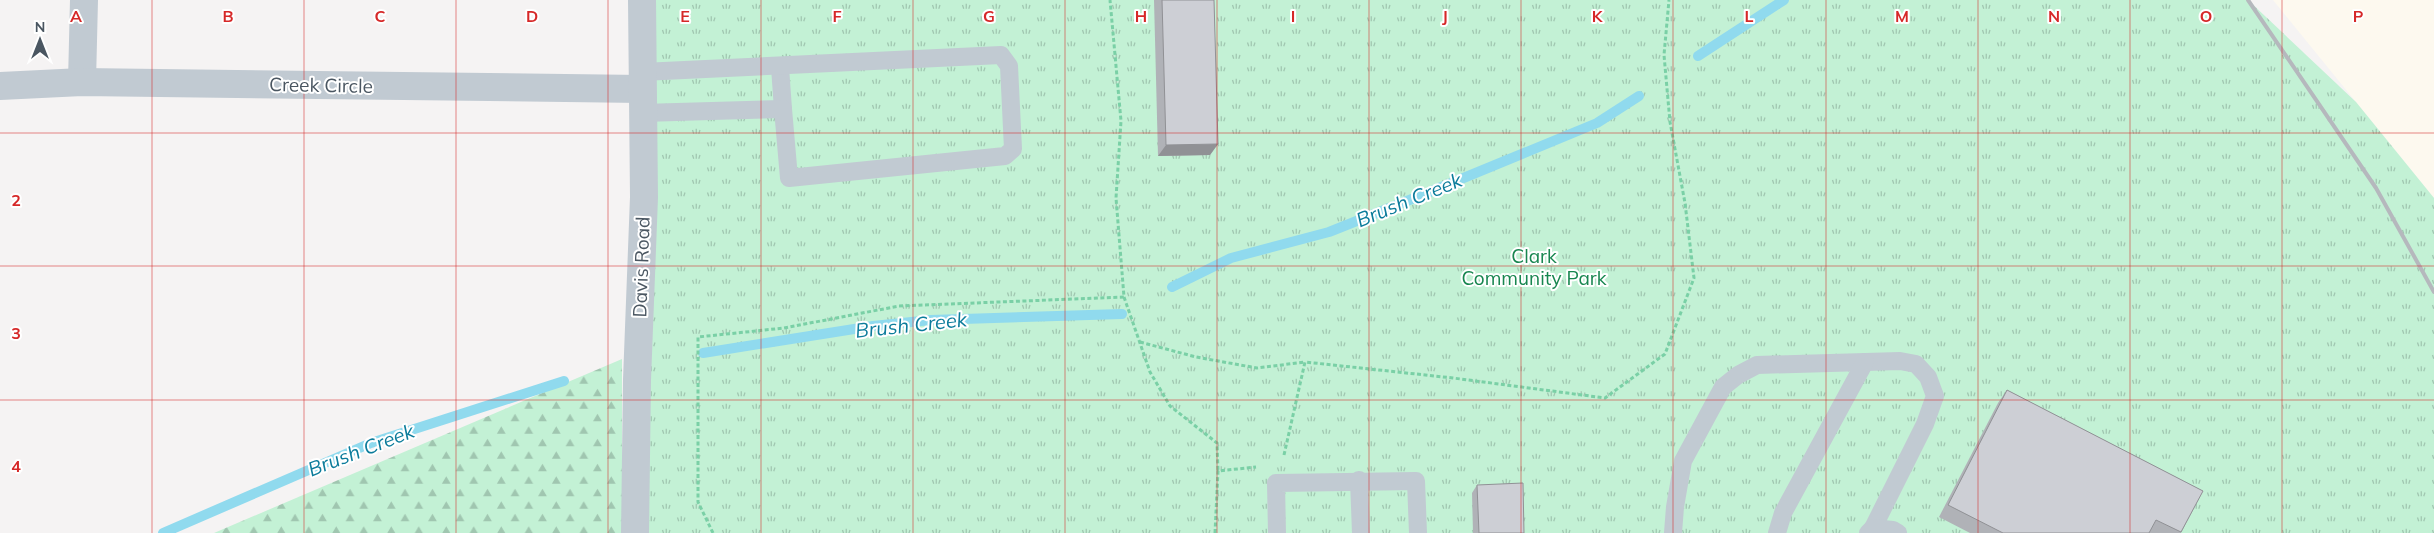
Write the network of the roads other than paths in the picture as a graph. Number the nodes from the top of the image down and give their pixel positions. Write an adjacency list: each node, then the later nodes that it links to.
1 (84, 0): 4 (street)
2 (642, 0): 6 (street, Davis Road)
3 (780, 67): 6 (lane); 7 (lane); 7 (lane)
4 (82, 82): 5 (street, Creek Circle); 6 (street, Creek Circle)
5 (0, 86)
6 (642, 92): 7 (lane); 11 (street, Davis Road)
7 (783, 109)
8 (1865, 362): 10 (lane); 15 (lane); 16 (lane)
9 (1359, 480): 12 (lane); 13 (lane); 14 (lane)
10 (1871, 531): 17 (lane)
11 (636, 533)
12 (1277, 533)
13 (1361, 533)
14 (1418, 533)
15 (1673, 533)
16 (1777, 533)
17 (1898, 533)

